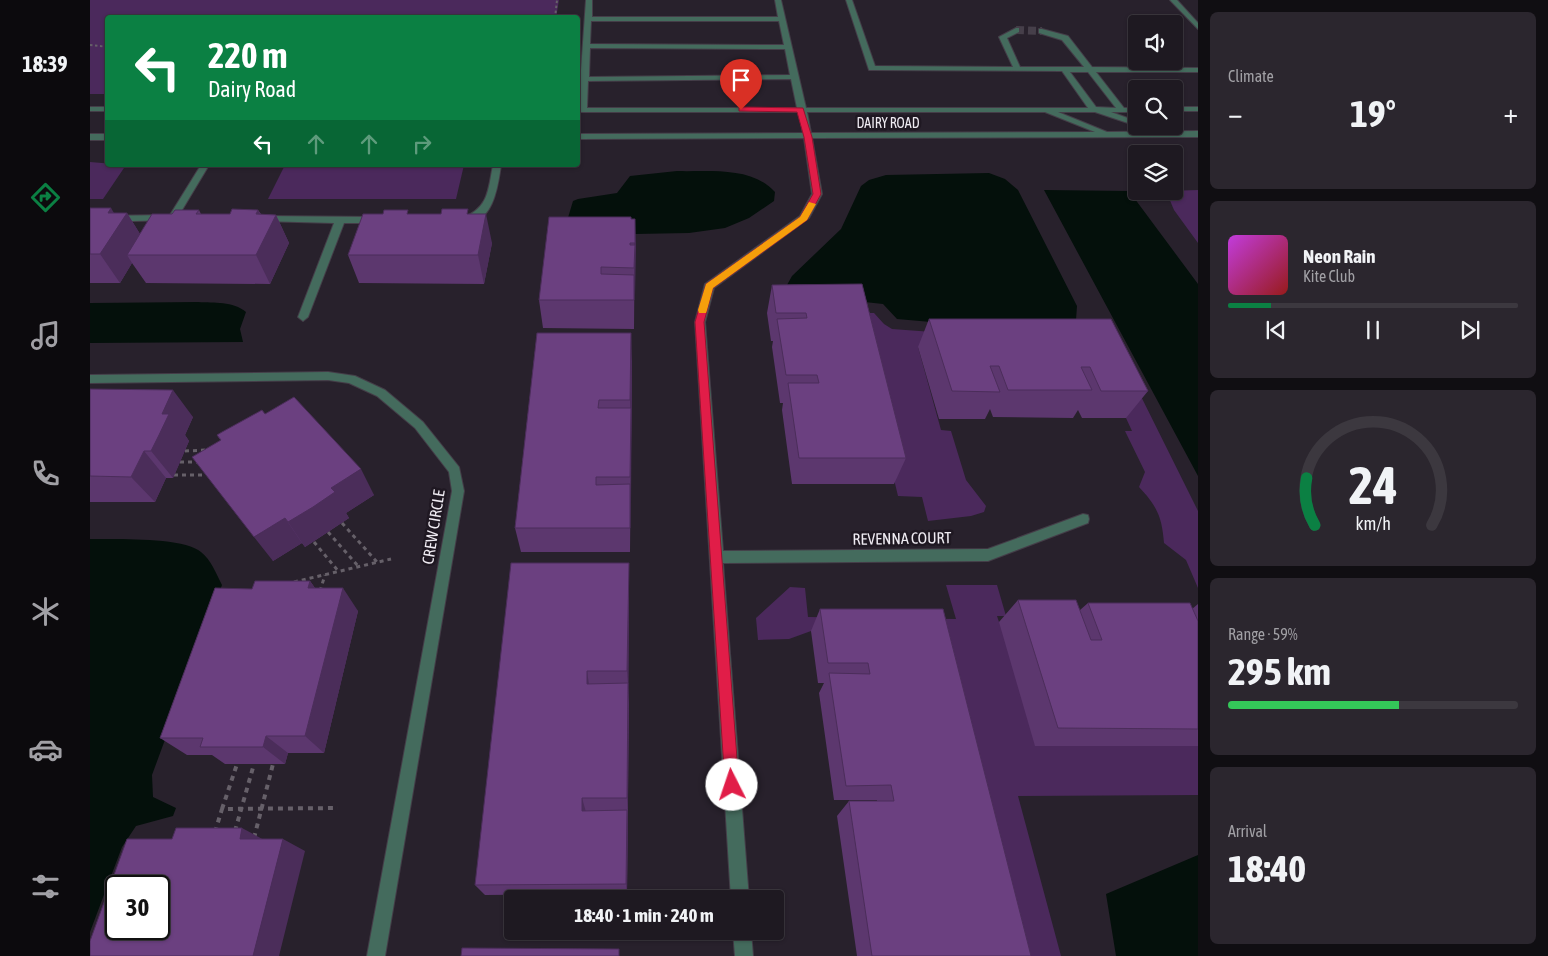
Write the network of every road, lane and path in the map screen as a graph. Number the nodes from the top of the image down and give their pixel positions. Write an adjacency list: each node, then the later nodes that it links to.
1 (557, 0): 6 (path)
2 (589, 0): 7 (street)
3 (778, 0): 8 (street)
4 (849, 0): 16 (street)
5 (1173, 0): 9 (street)
6 (555, 15)
7 (588, 19): 8 (street); 13 (street)
8 (781, 19): 15 (street)
9 (1198, 27)
10 (1016, 30): 16 (street)
11 (1042, 31): 18 (street)
12 (90, 45): 14 (path)
13 (587, 46): 15 (street); 21 (street)
14 (105, 47)
15 (787, 47): 20 (street)
16 (1018, 70): 17 (street)
17 (1065, 70): 18 (street); 25 (street)
18 (1092, 70): 19 (street); 29 (street)
19 (1198, 70)
20 (794, 77): 21 (street); 28 (street)
21 (585, 79): 27 (street)
22 (1040, 108): 25 (street, DAIRY ROAD); 28 (street, DAIRY ROAD); 35 (street)
23 (90, 109): 24 (street)
24 (105, 109)
25 (1093, 109): 29 (street, DAIRY ROAD); 32 (street)
26 (1198, 109): 31 (street)
27 (580, 110): 28 (street, DAIRY ROAD)
28 (800, 110): 40 (street)
29 (1122, 110): 30 (street, DAIRY ROAD)
30 (1128, 110)
31 (1183, 110)
32 (1128, 121)
33 (1183, 134): 34 (street, DAIRY ROAD)
34 (1198, 134)
35 (1110, 135): 36 (street, DAIRY ROAD); 40 (street, DAIRY ROAD)
36 (1128, 135)
37 (90, 137): 38 (street)
38 (105, 137)
39 (580, 137): 40 (street, DAIRY ROAD)
40 (808, 137): 60 (street)
41 (204, 167): 43 (street)
42 (497, 167): 47 (street)
43 (90, 219)
44 (252, 219): 45 (street)
45 (340, 220): 46 (street); 48 (street)
46 (388, 220)
47 (454, 220)
48 (303, 317)
49 (90, 379): 82 (street, CREW CIRCLE)
50 (209, 450): 51 (path)
51 (185, 451)
52 (180, 462): 53 (path)
53 (206, 462)
54 (209, 469): 55 (path)
55 (174, 475)
56 (1083, 519): 60 (street, REVENNA COURT)
57 (342, 522): 62 (path)
58 (328, 532): 63 (path)
59 (314, 542): 64 (path)
60 (716, 557): 80 (street)
61 (391, 559): 62 (path)
62 (377, 562): 63 (path)
63 (359, 567): 64 (path)
64 (338, 572): 65 (path)
65 (325, 574): 66 (path); 69 (path)
66 (309, 578): 67 (path); 68 (path)
67 (290, 583)
68 (306, 587)
69 (319, 597)
70 (237, 764): 75 (path)
71 (254, 764): 76 (path)
72 (274, 764): 73 (path)
73 (262, 808): 74 (path); 76 (path); 79 (path)
74 (338, 808)
75 (222, 809): 76 (path); 78 (path)
76 (242, 809): 77 (path)
77 (234, 833)
78 (213, 841)
79 (254, 841)
80 (739, 890)
81 (743, 940): 83 (street)
82 (376, 956)
83 (744, 956)

